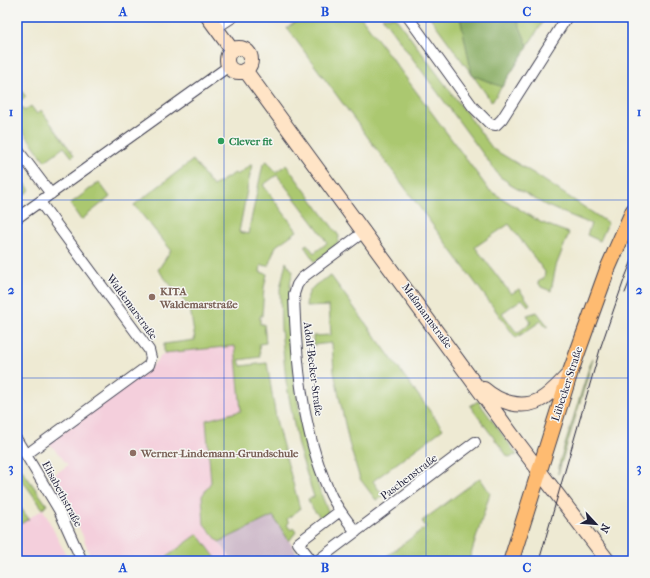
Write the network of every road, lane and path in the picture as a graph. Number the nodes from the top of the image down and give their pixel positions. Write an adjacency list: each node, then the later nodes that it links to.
1 (233, 17): 4 (street)
2 (408, 17): 3 (street)
3 (567, 17)
4 (212, 22): 5 (street)
5 (232, 50): 6 (street); 7 (street)
6 (229, 66): 7 (street); 9 (street)
7 (245, 70): 13 (street, Maßmannstraße)
8 (17, 149): 9 (street)
9 (50, 194): 10 (street)
10 (40, 202): 12 (street); 18 (street, Waldemarstraße)
11 (633, 211): 14 (main road, Lübecker Straße)
12 (17, 218)
13 (365, 231): 15 (street, Maßmannstraße); 20 (street, Adolf-Becker-Straße)
14 (570, 373): 15 (street); 19 (main road, Lübecker Straße)
15 (474, 381): 19 (street, Maßmannstraße)
16 (17, 440): 18 (street, Elisabethstraße)
17 (475, 442): 21 (street, Paschenstraße)
18 (27, 454): 23 (street, Elisabethstraße)
19 (539, 471): 22 (street, Maßmannstraße); 26 (main road, Lübecker Straße)
20 (340, 511): 21 (street, Adolf-Becker-Straße); 24 (street)
21 (356, 532): 25 (street, Paschenstraße)
22 (605, 557)
23 (82, 561)
24 (312, 561)
25 (318, 561)
26 (511, 561)

